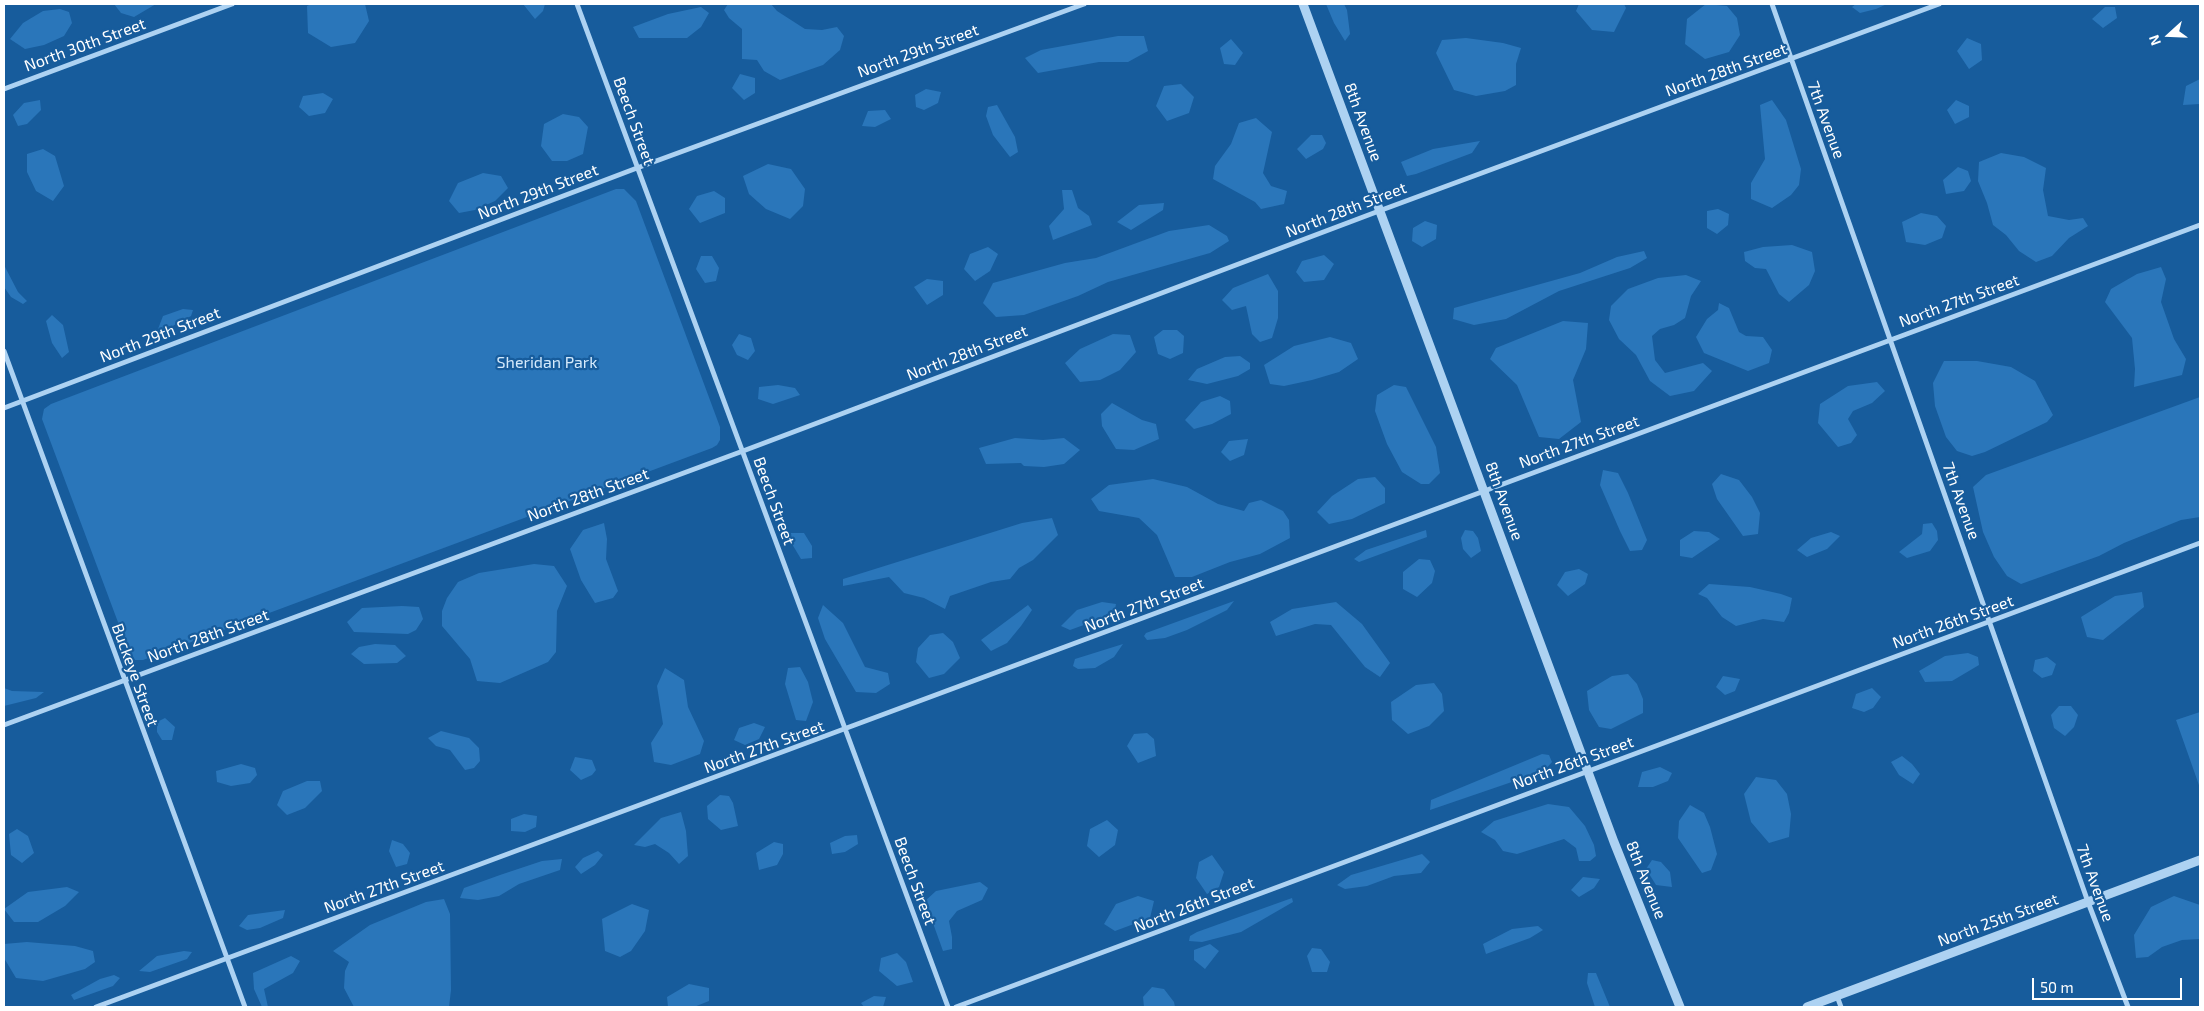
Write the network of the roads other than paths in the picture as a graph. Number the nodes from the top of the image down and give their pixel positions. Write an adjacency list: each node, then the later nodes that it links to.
1 (232, 4): 8 (street, North 30th Street)
2 (577, 4): 9 (street, Beech Street)
3 (1084, 4): 9 (street, North 29th Street)
4 (1303, 4): 10 (street, 8th Avenue)
5 (1772, 4): 7 (street, 7th Avenue)
6 (1939, 4): 7 (street, North 28th Street)
7 (1791, 59): 10 (street, North 28th Street); 12 (street, 7th Avenue)
8 (4, 89)
9 (637, 168): 14 (street, North 29th Street); 16 (street, Beech Street)
10 (1379, 211): 16 (street, North 28th Street); 17 (street, 8th Avenue)
11 (2200, 225): 12 (street, North 27th Street)
12 (1891, 340): 17 (street, North 27th Street); 19 (street, 7th Avenue)
13 (4, 351): 14 (street, Buckeye Street)
14 (22, 401): 15 (street, North 29th Street); 20 (street, Buckeye Street)
15 (4, 408)
16 (743, 451): 20 (street, North 28th Street); 22 (street, Beech Street)
17 (1484, 491): 22 (street, North 27th Street); 23 (street, 8th Avenue)
18 (2200, 543): 19 (street, North 26th Street)
19 (1990, 621): 23 (street, North 26th Street); 25 (street, 7th Avenue)
20 (124, 681): 21 (street, North 28th Street); 26 (street, Buckeye Street)
21 (4, 726)
22 (846, 730): 26 (street, North 27th Street); 30 (street, Beech Street)
23 (1588, 771): 31 (street, North 26th Street); 32 (street, 8th Avenue)
24 (2200, 860): 25 (street, North 25th Street)
25 (2088, 902): 27 (street, North 25th Street); 35 (street, 7th Avenue)
26 (226, 958): 28 (street, North 27th Street); 29 (street, Buckeye Street)
27 (1837, 996): 33 (street, North 25th Street); 34 (street)
28 (96, 1007)
29 (245, 1007)
30 (948, 1007)
31 (956, 1007)
32 (1680, 1007)
33 (1807, 1007)
34 (1841, 1007)
35 (2128, 1007)

